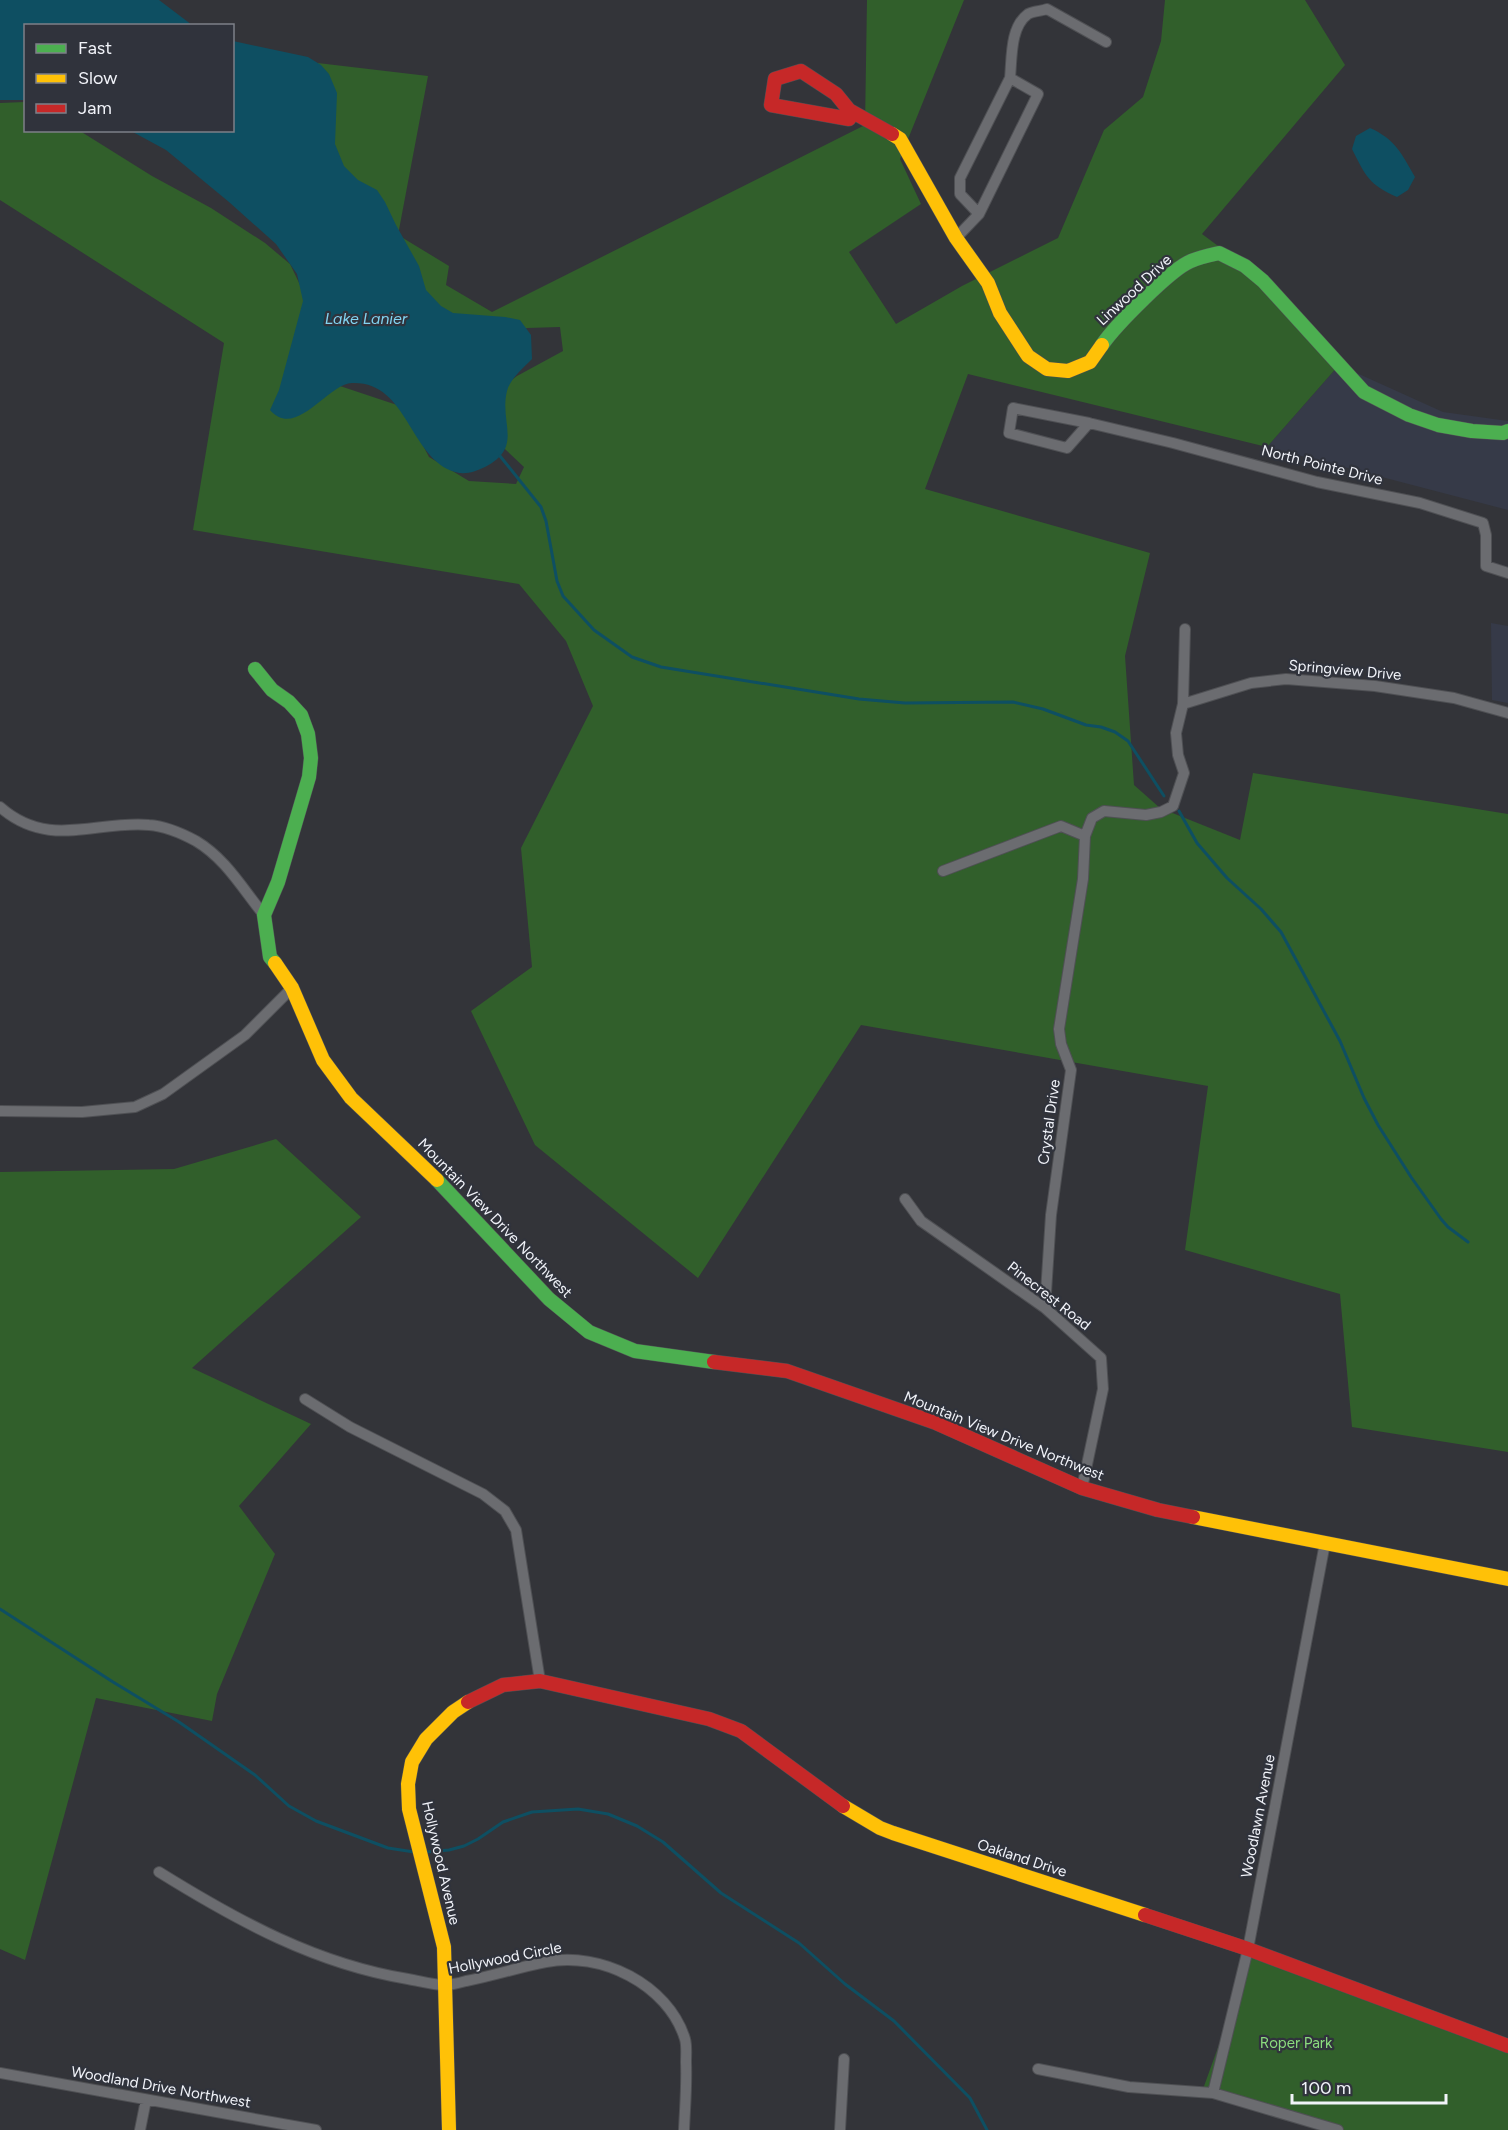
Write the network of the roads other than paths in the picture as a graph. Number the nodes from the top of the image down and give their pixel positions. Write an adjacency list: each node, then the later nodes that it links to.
1 (1107, 42): 2 (street)
2 (1010, 78): 4 (street); 4 (street)
3 (849, 110): 3 (street, Linwood Drive); 5 (street, Linwood Drive)
4 (979, 214): 5 (street)
5 (956, 238): 7 (street, Linwood Drive)
6 (1089, 423): 6 (street, North Pointe Drive); 8 (street, North Pointe Drive)
7 (1508, 431)
8 (1508, 573)
9 (1185, 629): 11 (street)
10 (255, 669): 16 (street)
11 (1183, 704): 12 (street, Springview Drive); 14 (street)
12 (1508, 713)
13 (0, 807): 16 (street)
14 (1085, 836): 15 (street); 20 (street, Crystal Drive)
15 (942, 871)
16 (264, 915): 17 (street, Mountain View Drive Northwest)
17 (292, 988): 18 (street); 22 (street, Mountain View Drive Northwest)
18 (0, 1111)
19 (905, 1199): 20 (street, Pinecrest Road)
20 (1045, 1308): 22 (street, Pinecrest Road)
21 (305, 1399): 25 (street)
22 (1082, 1488): 23 (street, Mountain View Drive Northwest)
23 (1325, 1543): 24 (street, Mountain View Drive Northwest); 27 (street, Woodlawn Avenue)
24 (1508, 1579)
25 (540, 1681): 27 (street, Oakland Drive); 28 (street, Hollywood Avenue)
26 (159, 1872): 28 (street, Hollywood Circle)
27 (1248, 1949): 29 (street, Oakland Drive); 33 (street, Woodlawn Avenue)
28 (445, 1985): 37 (street, Hollywood Avenue); 38 (street, Hollywood Circle)
29 (1508, 2046)
30 (844, 2059): 39 (street)
31 (1038, 2069): 33 (street)
32 (0, 2073): 34 (street, Woodland Drive Northwest)
33 (1213, 2093): 40 (street)
34 (146, 2100): 35 (street); 36 (street, Woodland Drive Northwest)
35 (140, 2130)
36 (316, 2130)
37 (449, 2130)
38 (684, 2130)
39 (840, 2130)
40 (1338, 2130)

